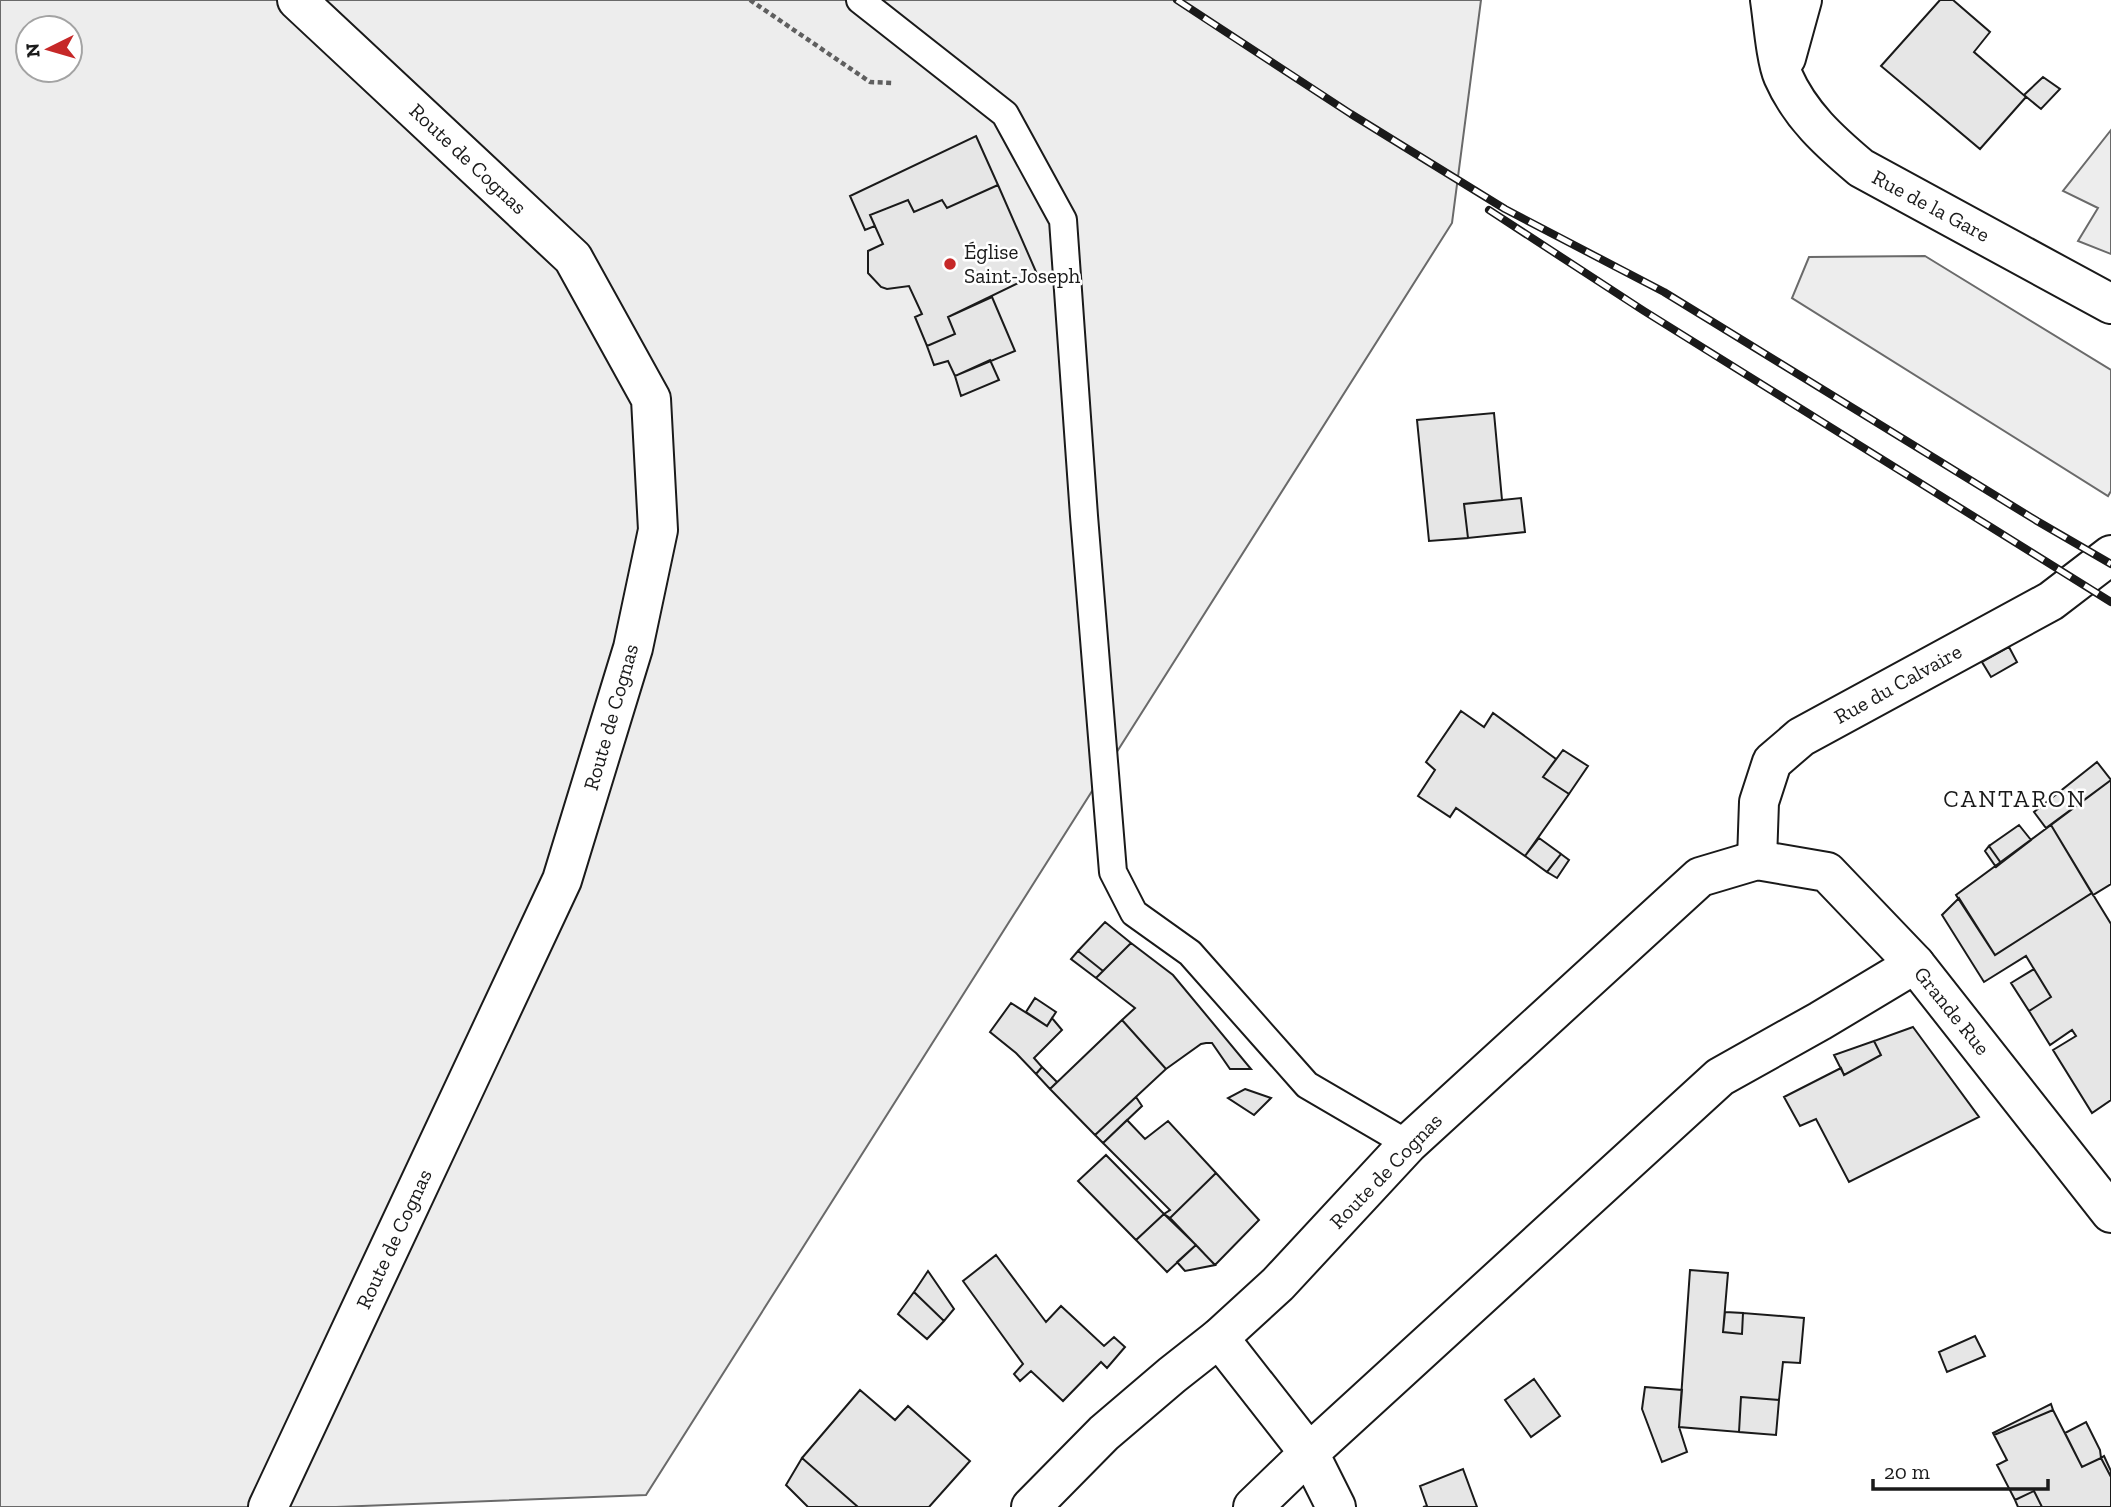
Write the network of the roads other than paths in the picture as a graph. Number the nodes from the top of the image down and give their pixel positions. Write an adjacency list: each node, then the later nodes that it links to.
1 (297, 0): 14 (street, Route de Cognas)
2 (860, 0): 10 (lane)
3 (1770, 0): 5 (street, Rue de la Gare)
4 (1802, 0): 5 (street)
5 (1782, 74): 6 (street, Rue de la Gare)
6 (2111, 304)
7 (2111, 555): 8 (street, Rue du Calvaire)
8 (1757, 860): 9 (street, Grande Rue); 10 (street, Route de Cognas)
9 (1914, 964): 11 (street, Grande Rue); 13 (street)
10 (1408, 1144): 12 (street, Route de Cognas)
11 (2111, 1213)
12 (1219, 1338): 13 (street); 15 (street, Route de Cognas)
13 (1309, 1453): 16 (street); 17 (street)
14 (268, 1507)
15 (1031, 1507)
16 (1253, 1507)
17 (1336, 1507)

